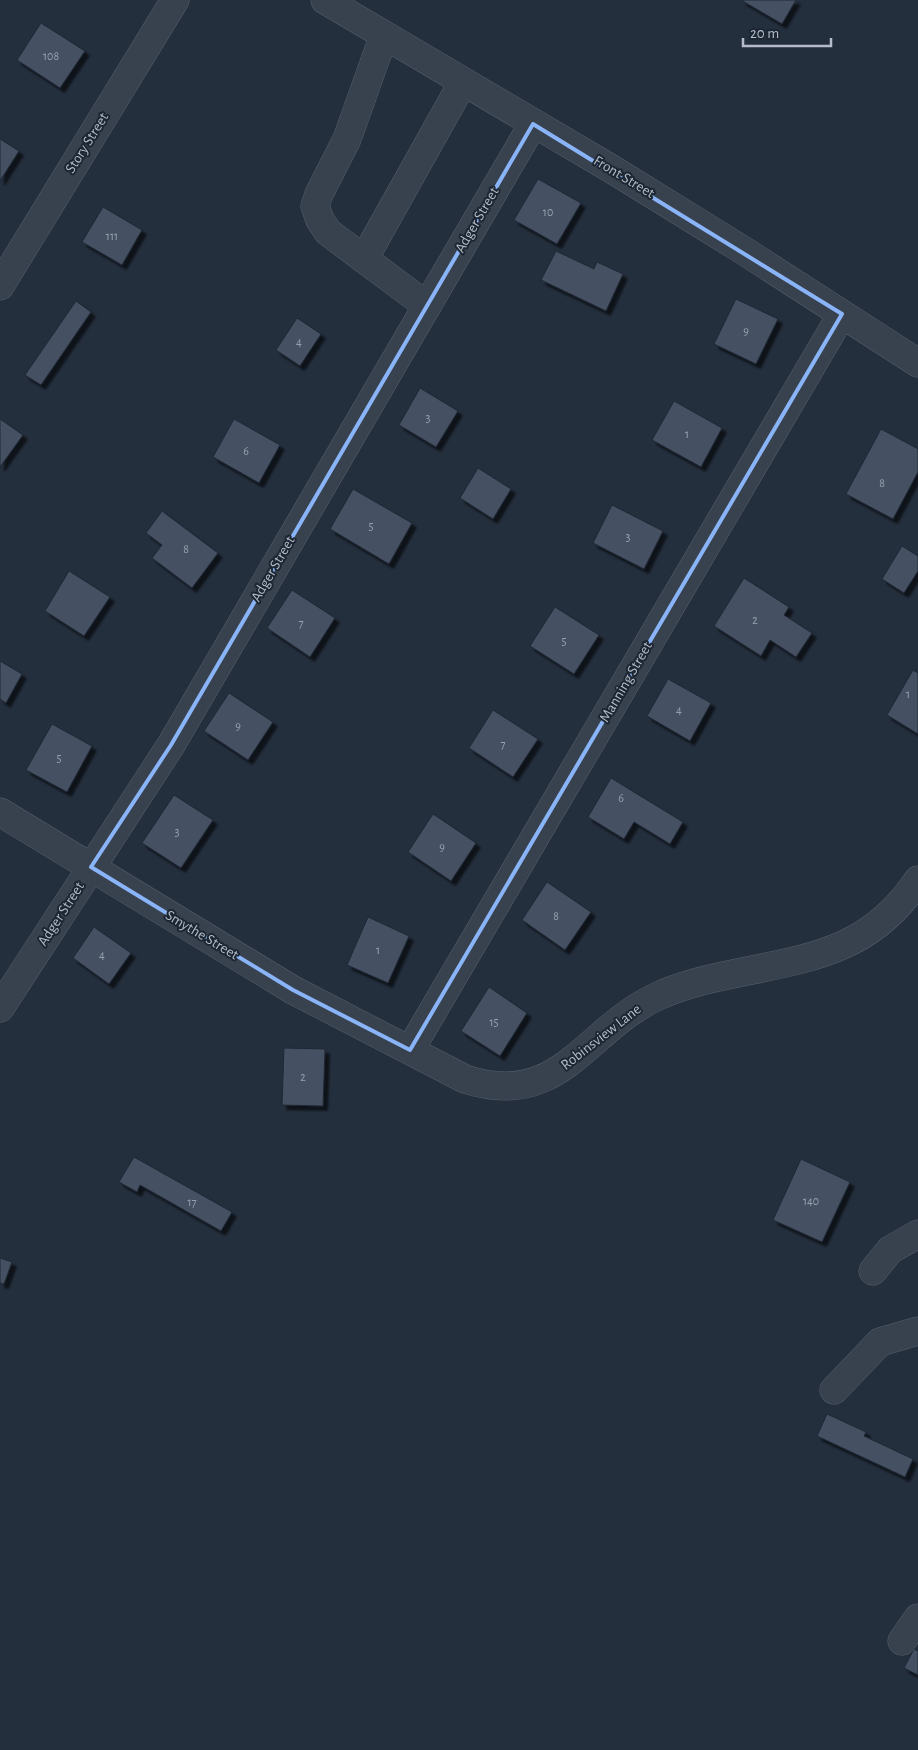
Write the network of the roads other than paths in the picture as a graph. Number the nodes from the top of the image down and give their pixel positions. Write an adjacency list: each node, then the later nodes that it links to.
1 (176, 0): 7 (street, Story Street)
2 (325, 0): 3 (street, Front Street)
3 (384, 35): 4 (street, Front Street); 6 (street)
4 (463, 82): 5 (street, Front Street); 6 (street)
5 (533, 124): 8 (street, Adger Street); 9 (street, Front Street)
6 (364, 259): 8 (street)
7 (0, 286)
8 (427, 306): 12 (street, Adger Street)
9 (842, 314): 10 (street, Front Street); 15 (street, Manning Street)
10 (918, 363)
11 (0, 812): 12 (street, Smythe Street)
12 (91, 867): 14 (street, Adger Street); 15 (street, Smythe Street)
13 (918, 880): 15 (street, Robinsview Lane)
14 (0, 1008)
15 (410, 1050)
16 (918, 1234): 17 (street)
17 (873, 1271)
18 (918, 1331): 19 (street)
19 (834, 1390)
20 (918, 1618): 21 (street)
21 (902, 1641)

